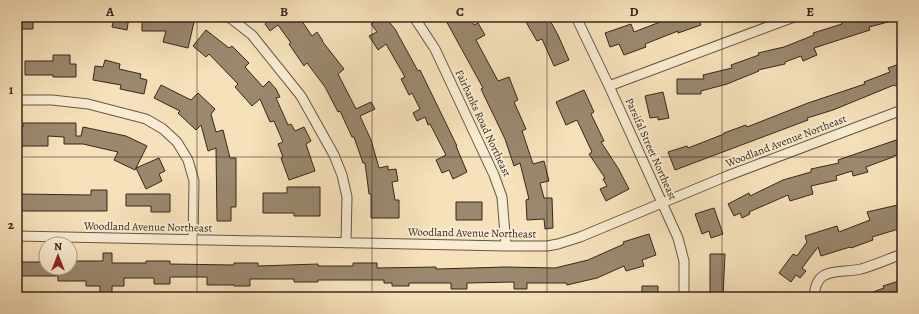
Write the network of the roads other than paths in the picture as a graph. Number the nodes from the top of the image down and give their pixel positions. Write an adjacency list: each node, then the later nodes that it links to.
1 (229, 17): 11 (street)
2 (414, 17): 12 (street, Fairbanks Road Northeast)
3 (576, 17): 5 (street, Parsifal Street Northeast)
4 (794, 17): 5 (street)
5 (609, 86): 8 (street, Parsifal Street Northeast)
6 (17, 100): 10 (street)
7 (902, 110): 8 (street, Woodland Avenue Northeast)
8 (663, 204): 12 (street, Woodland Avenue Northeast); 14 (street, Parsifal Street Northeast)
9 (17, 236): 10 (street, Woodland Avenue Northeast)
10 (194, 240): 11 (street, Woodland Avenue Northeast)
11 (346, 242): 12 (street, Woodland Avenue Northeast)
12 (506, 246)
13 (902, 254): 15 (street)
14 (684, 297)
15 (814, 297)

